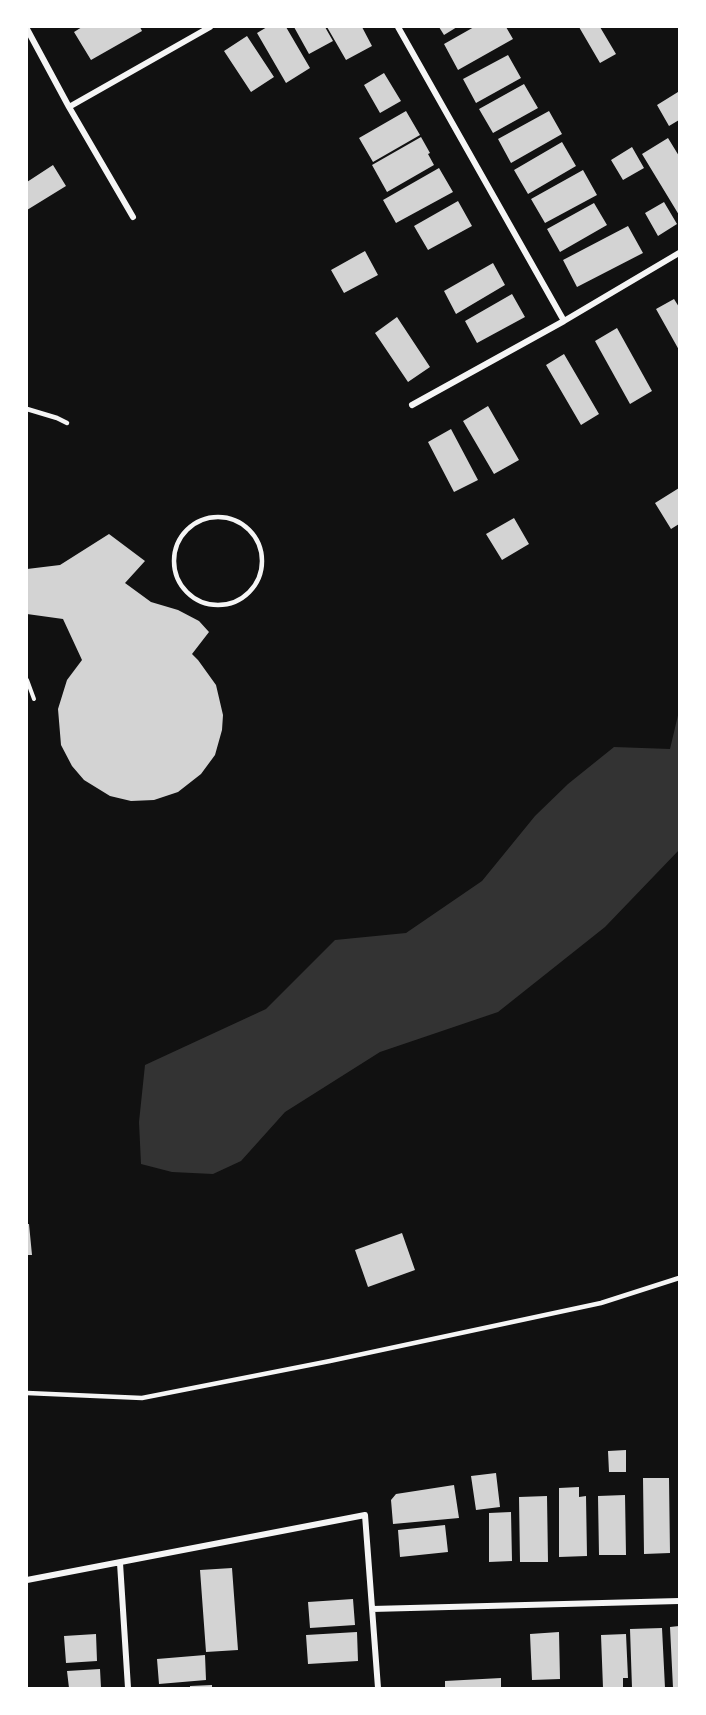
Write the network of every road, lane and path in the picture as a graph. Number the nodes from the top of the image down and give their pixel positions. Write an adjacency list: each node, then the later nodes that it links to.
1 (210, 27): 4 (street)
2 (398, 27): 7 (street)
3 (27, 29): 4 (street)
4 (69, 107): 5 (street)
5 (133, 217)
6 (679, 253): 7 (street)
7 (564, 321): 8 (street)
8 (412, 405)
9 (27, 409): 10 (lane)
10 (67, 423)
11 (184, 590): 11 (lane)
12 (27, 680): 13 (path)
13 (34, 699)
14 (679, 1278): 15 (lane)
15 (27, 1393)
16 (120, 1563): 17 (street); 19 (street); 20 (street)
17 (27, 1580)
18 (679, 1601): 19 (street)
19 (372, 1609): 21 (street)
20 (128, 1688)
21 (378, 1688)

